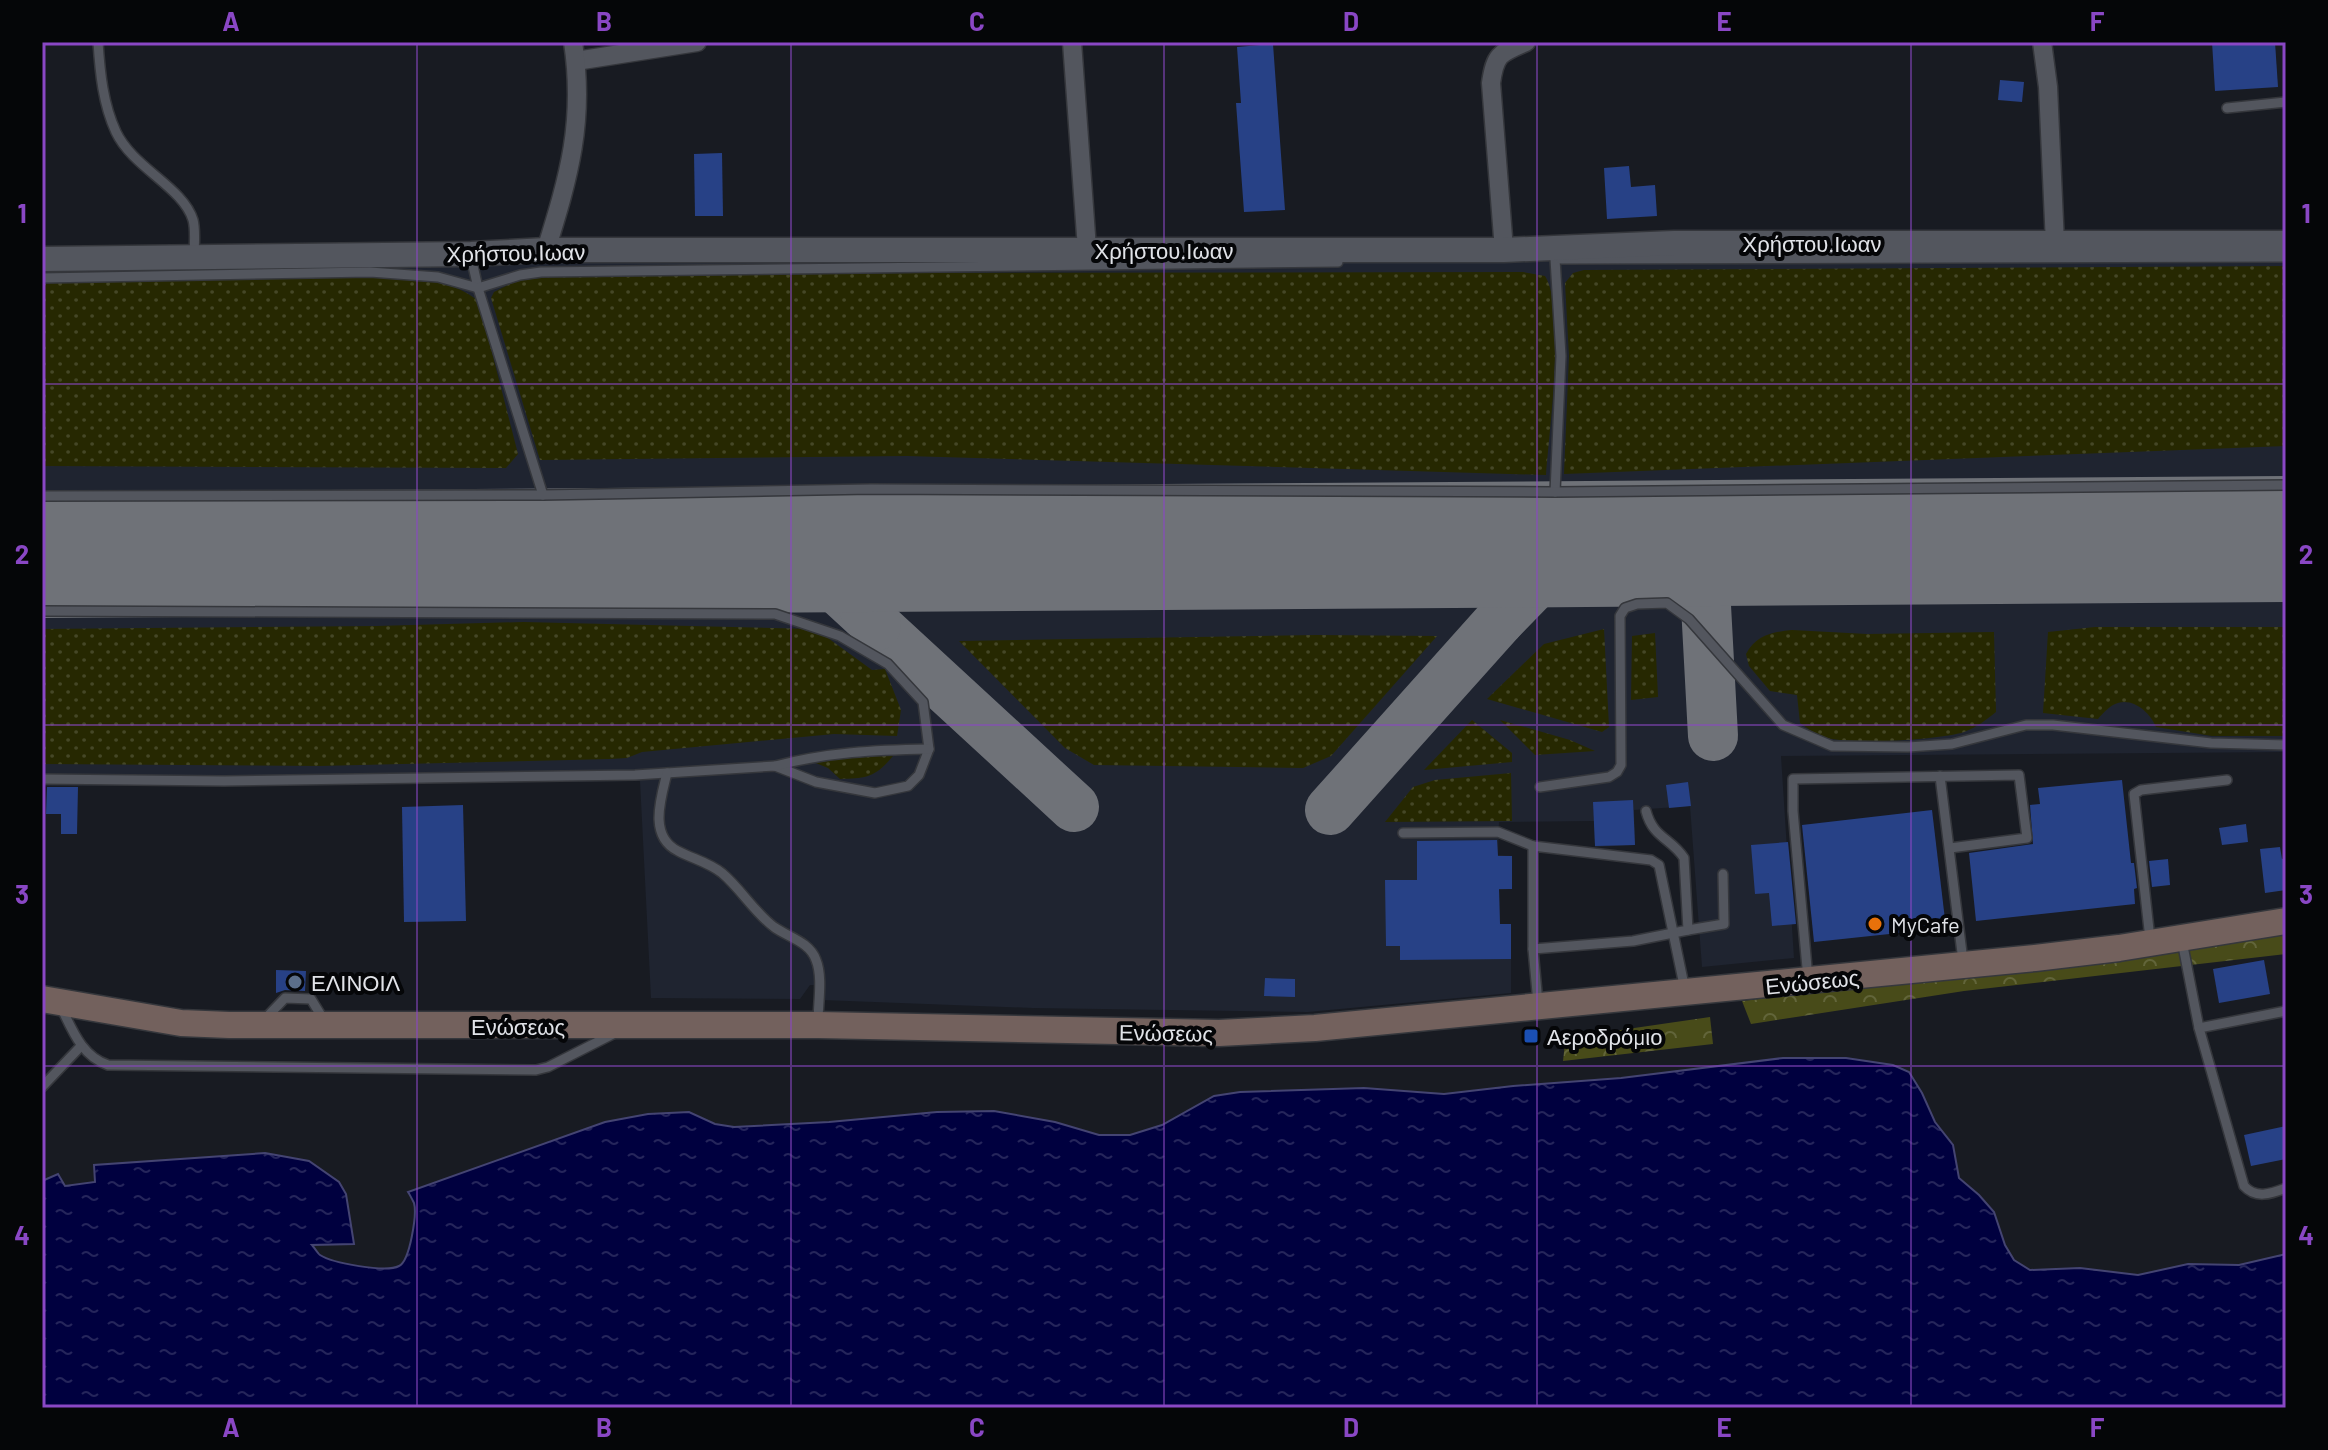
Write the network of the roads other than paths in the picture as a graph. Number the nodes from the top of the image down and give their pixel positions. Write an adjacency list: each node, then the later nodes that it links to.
1 (98, 42): 15 (lane)
2 (697, 42): 6 (street)
3 (1072, 42): 11 (street)
4 (1526, 42): 13 (street)
5 (2042, 42): 10 (street)
6 (574, 51): 12 (street)
7 (2286, 102): 8 (lane)
8 (2227, 108)
9 (2286, 243): 10 (street, Χρήστου.Ιωαν)
10 (2055, 244): 13 (street, Χρήστου.Ιωαν)
11 (1087, 249): 12 (street, Χρήστου.Ιωαν); 13 (street, Χρήστου.Ιωαν)
12 (546, 250): 14 (street, Χρήστου.Ιωαν)
13 (1504, 250)
14 (471, 254): 15 (street, Χρήστου.Ιωαν); 22 (lane)
15 (194, 257): 17 (street, Χρήστου.Ιωαν)
16 (2286, 257): 18 (lane)
17 (42, 259)
18 (1555, 259): 19 (lane); 24 (lane)
19 (1399, 261)
20 (1352, 262): 22 (lane)
21 (42, 278): 22 (lane)
22 (478, 288): 25 (lane)
23 (2286, 485): 24 (lane)
24 (1555, 492): 25 (lane)
25 (543, 495): 26 (lane)
26 (42, 496)
27 (42, 611): 29 (lane)
28 (2286, 745): 35 (lane)
29 (929, 749): 30 (lane); 30 (lane)
30 (775, 766): 31 (lane)
31 (667, 773): 33 (lane); 53 (lane)
32 (1940, 776): 39 (lane); 39 (lane); 48 (lane)
33 (42, 779)
34 (2227, 780): 45 (lane)
35 (1540, 787)
36 (1646, 811): 42 (lane)
37 (1403, 833): 38 (lane)
38 (1533, 846): 43 (lane); 46 (lane)
39 (1950, 848): 47 (lane)
40 (1723, 874): 42 (lane)
41 (2286, 921): 44 (main road, Ενώσεως)
42 (1688, 930): 43 (lane)
43 (1675, 934): 46 (lane); 49 (lane)
44 (2181, 938): 45 (main road, Ενώσεως); 55 (lane)
45 (2150, 943): 47 (main road, Ενώσεως)
46 (1533, 949): 51 (lane)
47 (1963, 964): 48 (main road, Ενώσεως)
48 (1808, 981): 49 (main road, Ενώσεως)
49 (1685, 993): 51 (main road, Ενώσεως)
50 (50, 1001): 54 (main road, Ενώσεως); 56 (lane)
51 (1538, 1006): 53 (main road, Ενώσεως)
52 (2286, 1011): 55 (lane)
53 (818, 1025): 54 (main road, Ενώσεως)
54 (628, 1026): 56 (lane)
55 (2199, 1028): 58 (lane)
56 (81, 1046): 57 (lane)
57 (42, 1087)
58 (2286, 1188)

